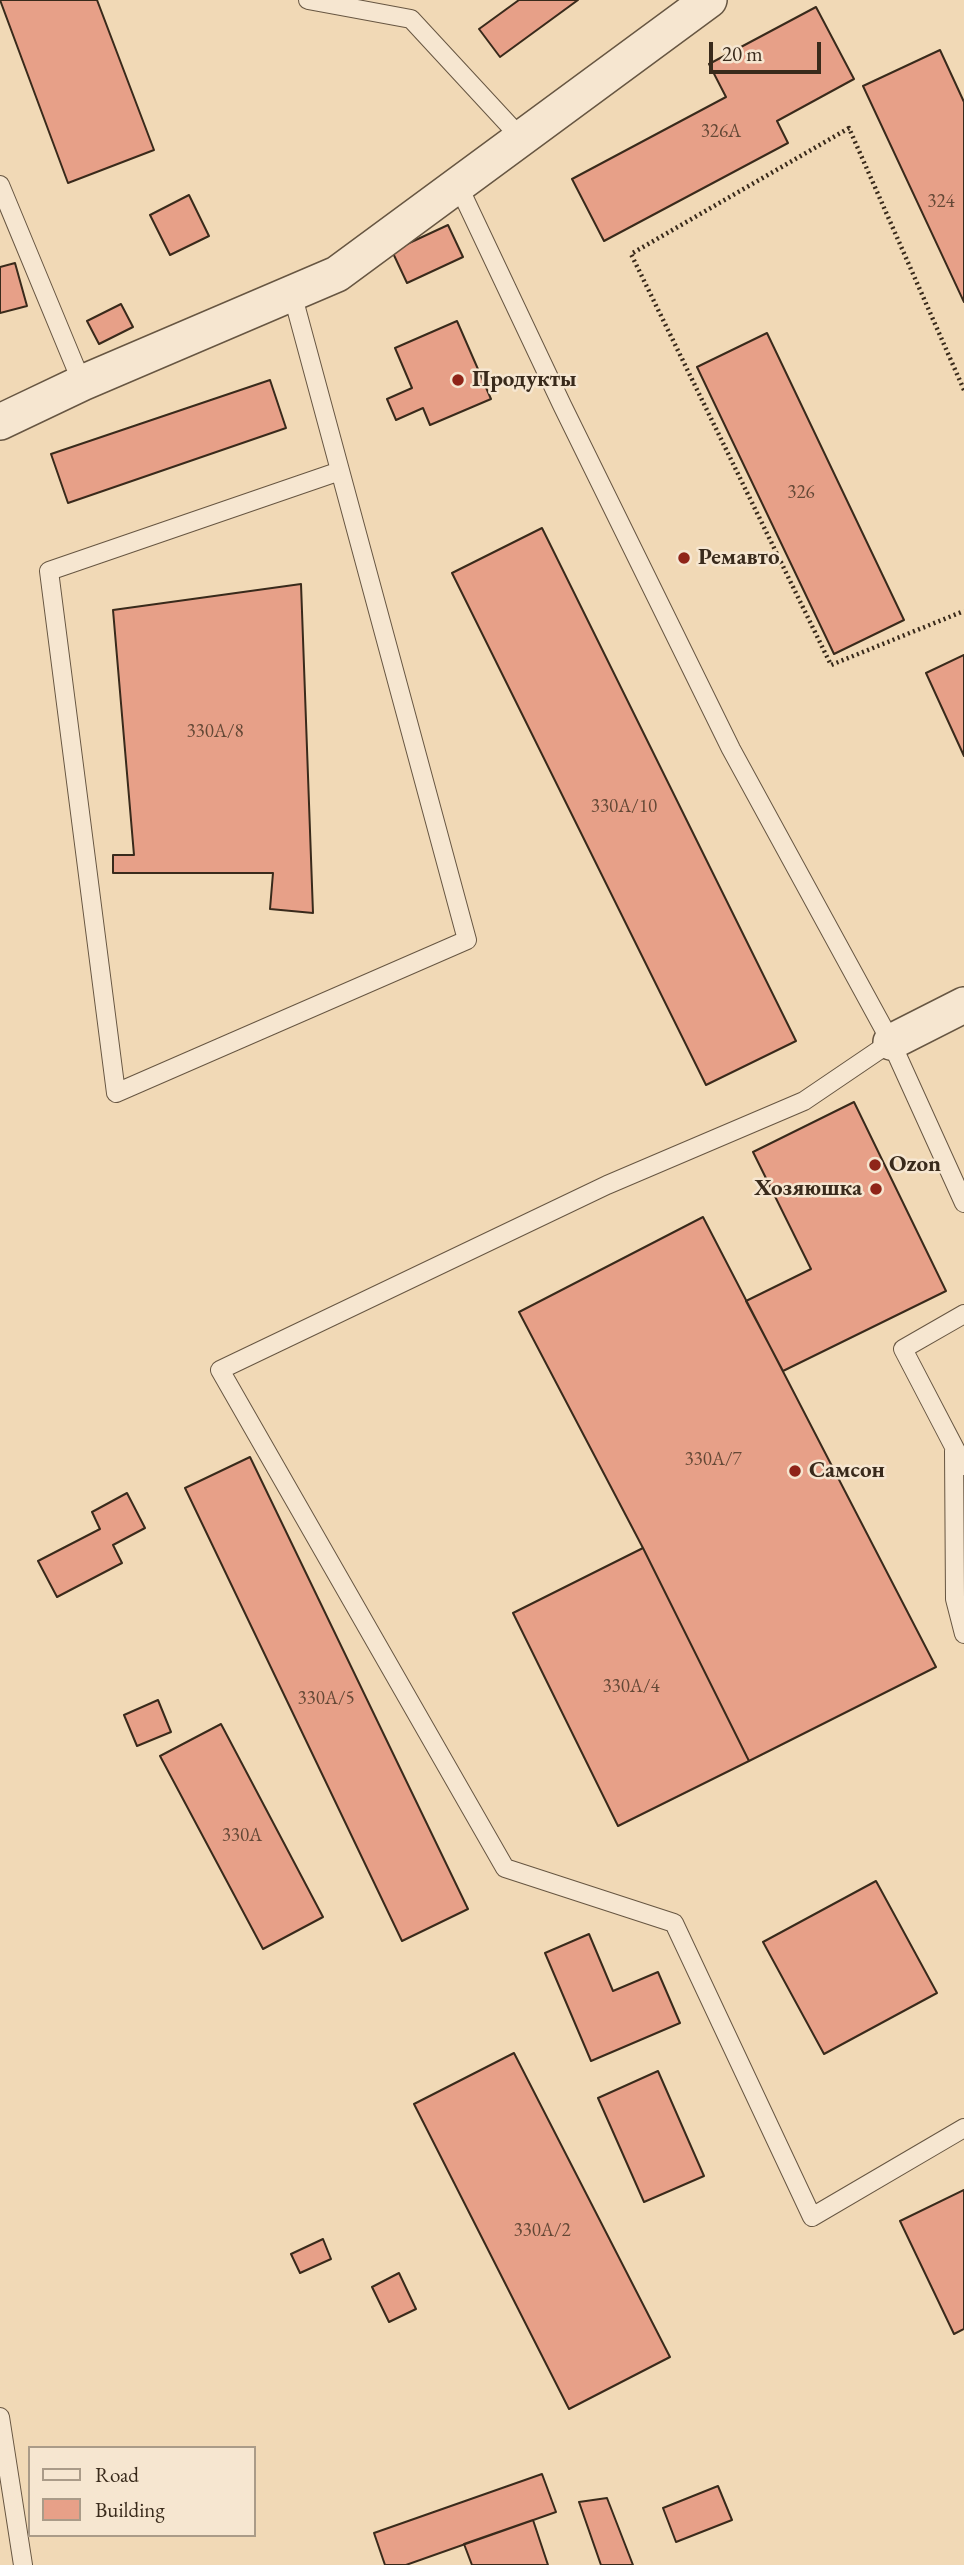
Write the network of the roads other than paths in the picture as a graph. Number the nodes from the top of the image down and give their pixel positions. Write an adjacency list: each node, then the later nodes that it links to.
1 (308, 0): 3 (lane)
2 (709, 0): 3 (street)
3 (521, 138): 5 (street)
4 (0, 185): 7 (lane)
5 (458, 185): 6 (street); 11 (lane)
6 (292, 293): 7 (street); 9 (lane)
7 (82, 383): 8 (street)
8 (0, 422)
9 (340, 471): 9 (lane)
10 (964, 1005): 11 (street)
11 (891, 1042): 12 (lane); 17 (lane)
12 (964, 1203)
13 (964, 1314): 14 (lane)
14 (954, 1448): 15 (lane); 16 (lane)
15 (964, 1466)
16 (964, 1634)
17 (964, 2128)
18 (0, 2417): 19 (lane)
19 (23, 2565)

